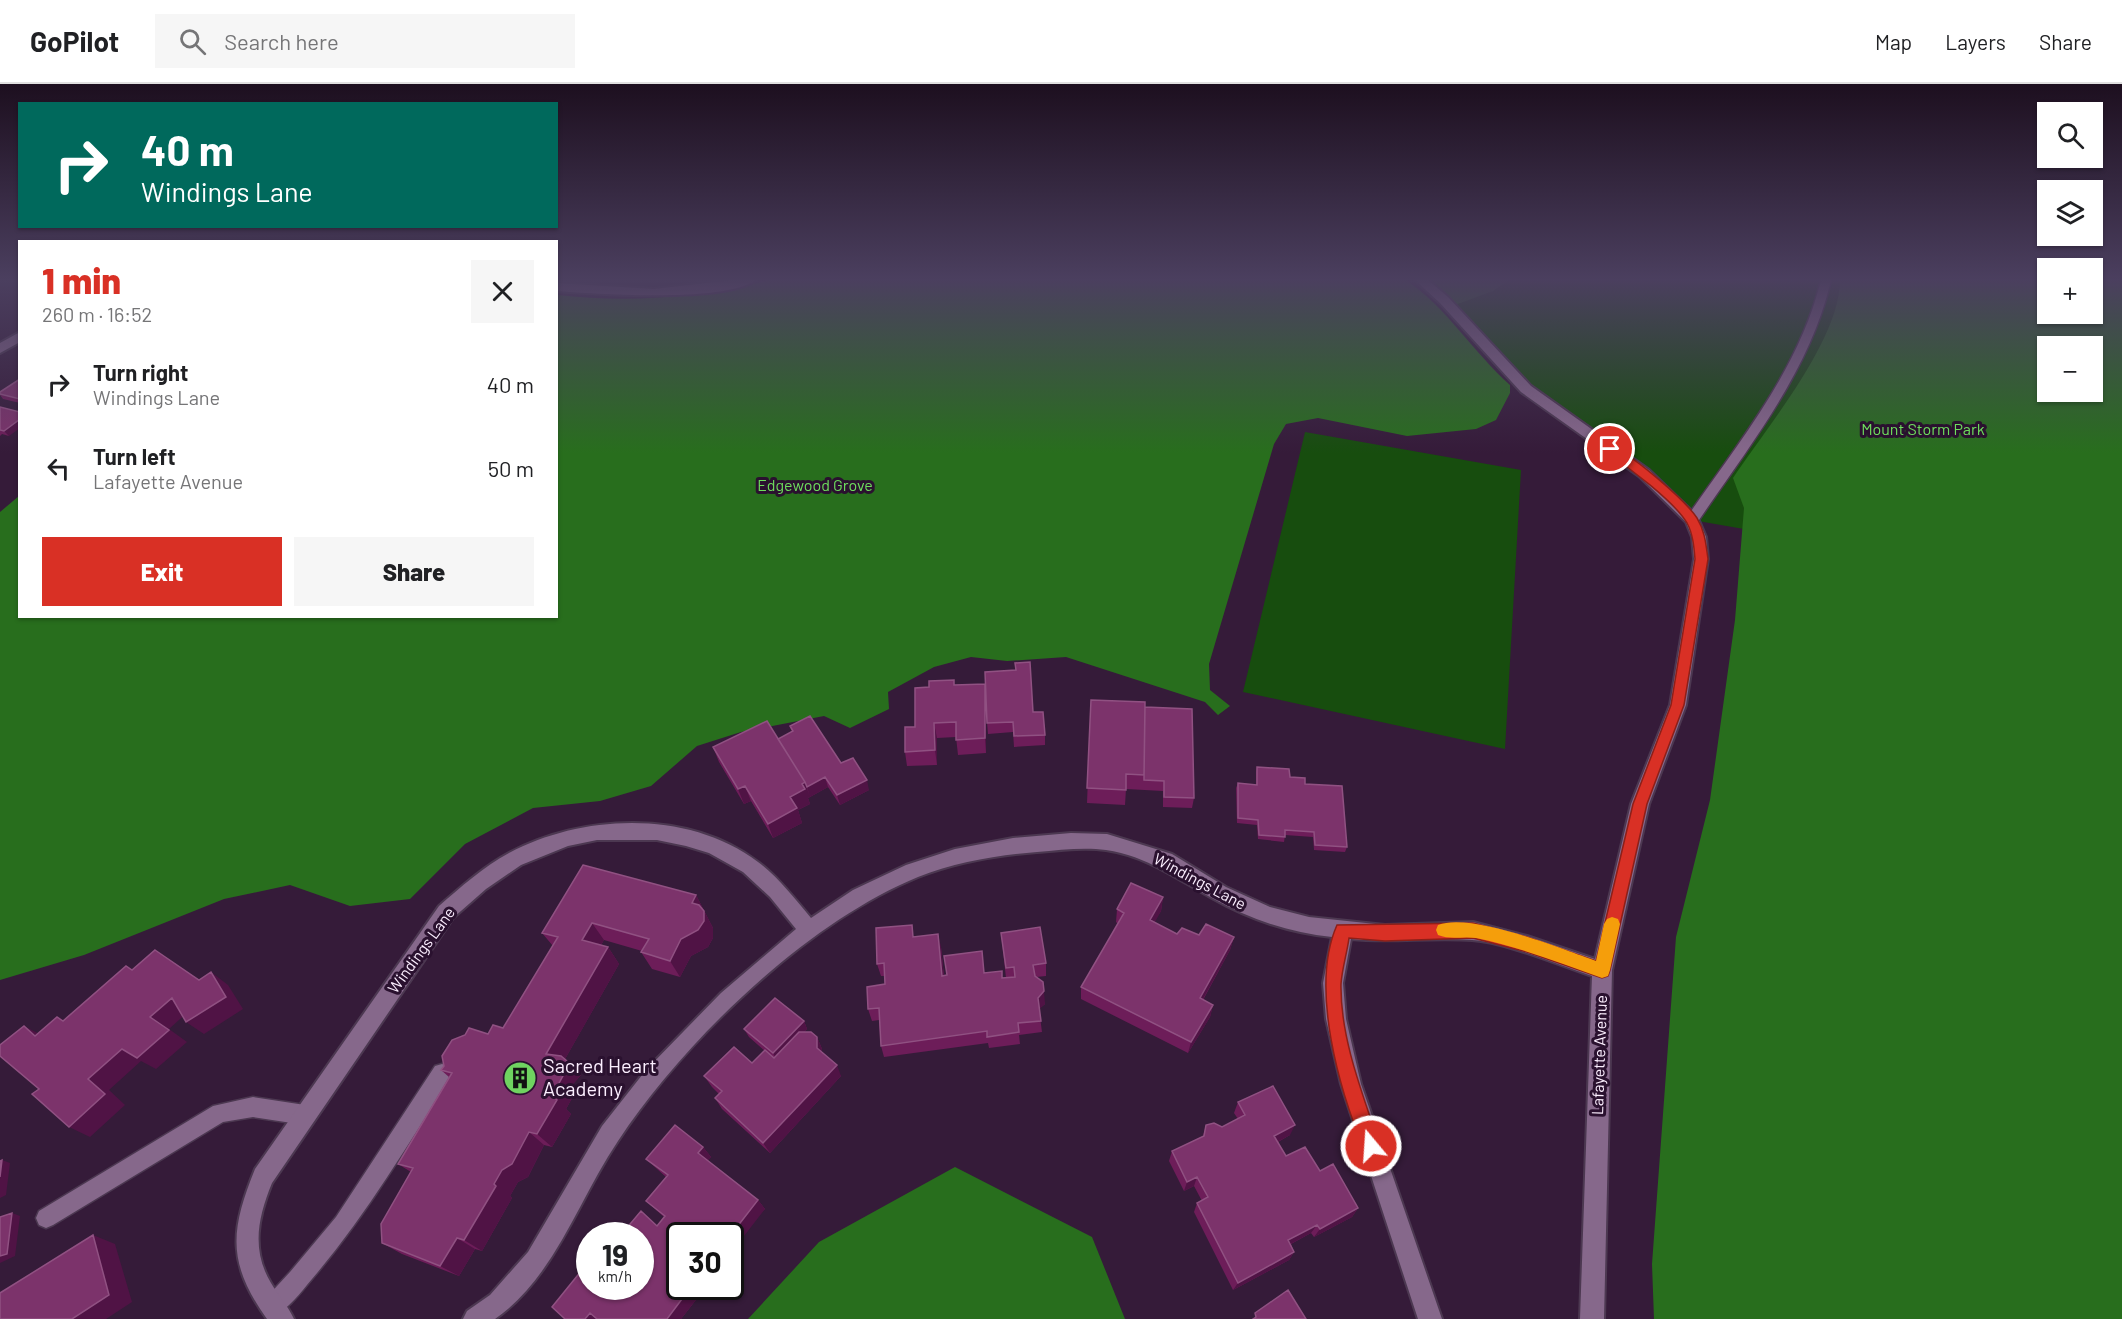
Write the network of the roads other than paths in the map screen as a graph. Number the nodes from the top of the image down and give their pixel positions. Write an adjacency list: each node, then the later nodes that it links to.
1 (17, 338): 4 (street)
2 (1479, 338): 5 (street, Lafayette Avenue)
3 (1807, 338): 5 (lane)
4 (0, 349)
5 (1692, 520): 8 (street, Lafayette Avenue)
6 (809, 930): 7 (street, Windings Lane); 10 (street, Windings Lane); 13 (street, Windings Lane)
7 (1343, 930): 8 (street, Windings Lane); 14 (street)
8 (1602, 970): 15 (street, Lafayette Avenue)
9 (442, 1072): 12 (lane)
10 (305, 1114): 11 (lane); 12 (street, Windings Lane)
11 (46, 1218)
12 (277, 1313)
13 (475, 1319)
14 (1430, 1319)
15 (1592, 1319)

